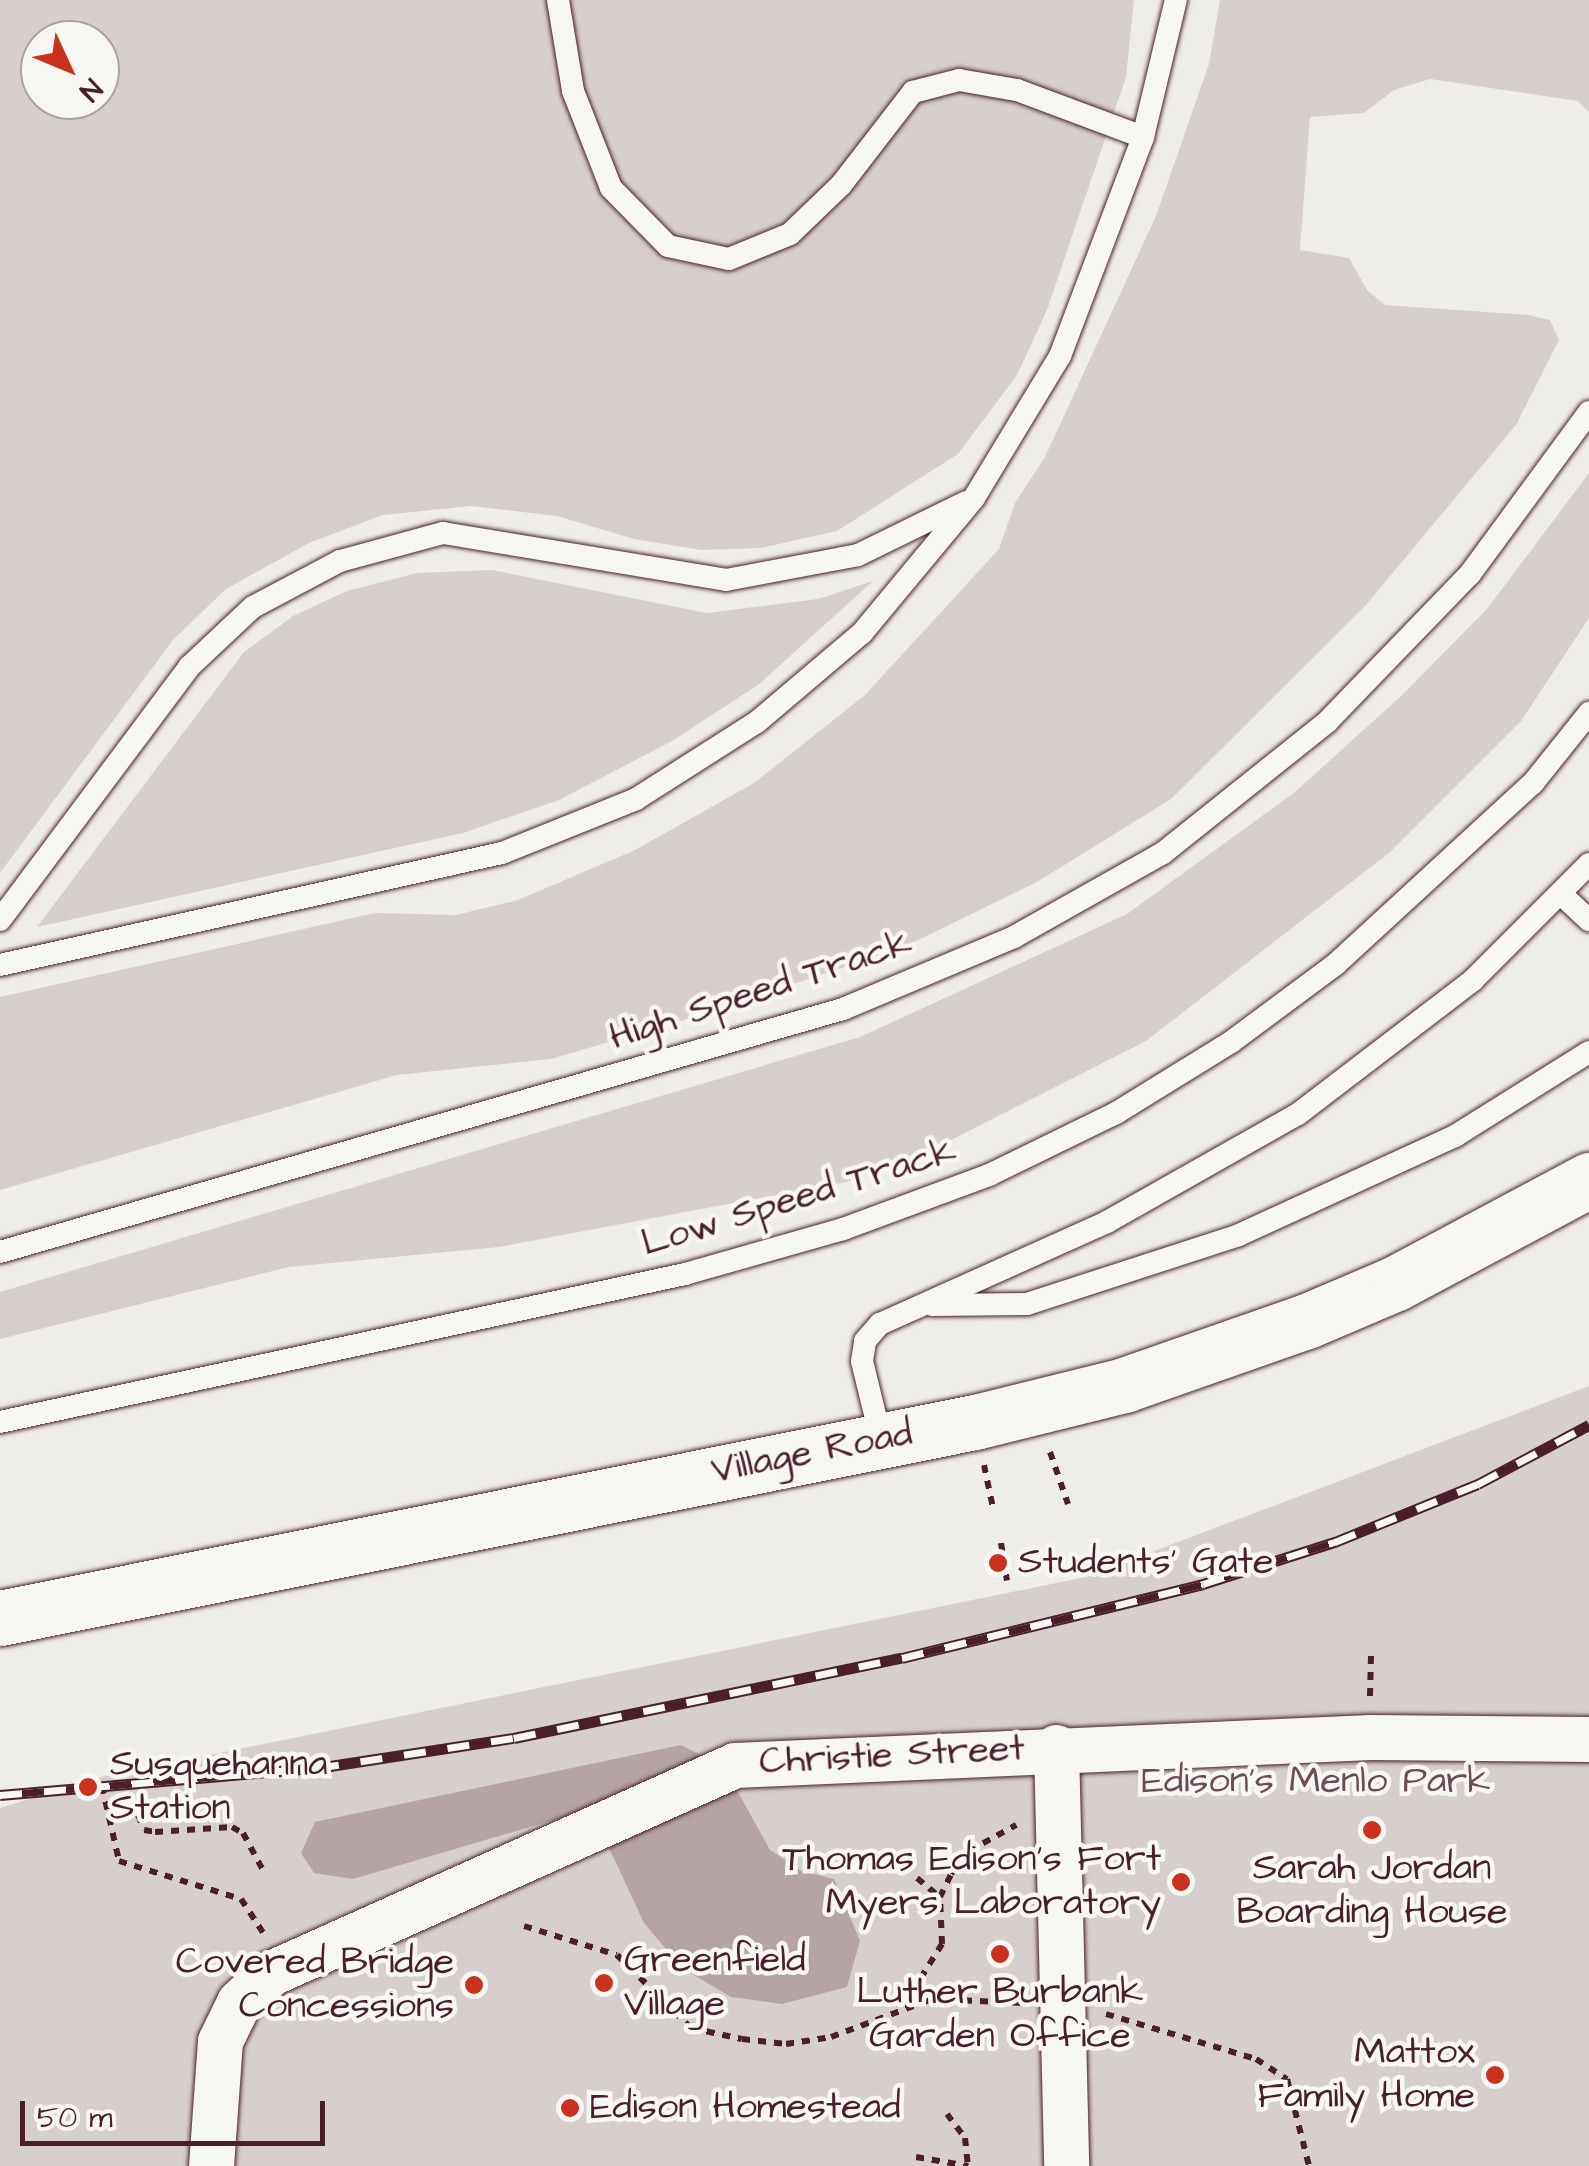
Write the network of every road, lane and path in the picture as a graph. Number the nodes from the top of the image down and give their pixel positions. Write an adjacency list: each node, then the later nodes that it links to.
1 (558, 0): 3 (lane)
2 (1176, 0): 3 (lane)
3 (1143, 137): 5 (lane)
4 (1589, 412): 14 (lane, High Speed Track)
5 (974, 498): 9 (lane); 11 (lane)
6 (1589, 713): 16 (lane, Low Speed Track)
7 (1589, 864): 8 (lane)
8 (1562, 895): 10 (lane); 15 (lane)
9 (0, 920)
10 (1589, 920)
11 (0, 965)
12 (1589, 1052): 15 (lane)
13 (1589, 1180): 17 (street, Village Road)
14 (0, 1252)
15 (924, 1305): 17 (lane)
16 (0, 1422)
17 (882, 1438): 22 (street, Village Road)
18 (981, 1449): 19 (path)
19 (994, 1508)
20 (1001, 1543): 21 (path)
21 (1008, 1580)
22 (0, 1618)
23 (1589, 1739): 24 (street, Christie Street)
24 (1056, 1747): 39 (street, Christie Street); 41 (street)
25 (102, 1786): 32 (path)
26 (138, 1815): 28 (path)
27 (1024, 1821): 30 (path)
28 (266, 1874)
29 (916, 1878): 30 (path)
30 (940, 1897): 34 (path)
31 (524, 1926): 34 (path)
32 (267, 1939)
33 (1043, 2004): 34 (path)
34 (903, 2006)
35 (1091, 2011): 42 (path)
36 (947, 2114): 40 (path)
37 (916, 2157): 38 (path)
38 (937, 2163): 40 (path)
39 (210, 2166)
40 (968, 2166)
41 (1066, 2166)
42 (1309, 2166)

